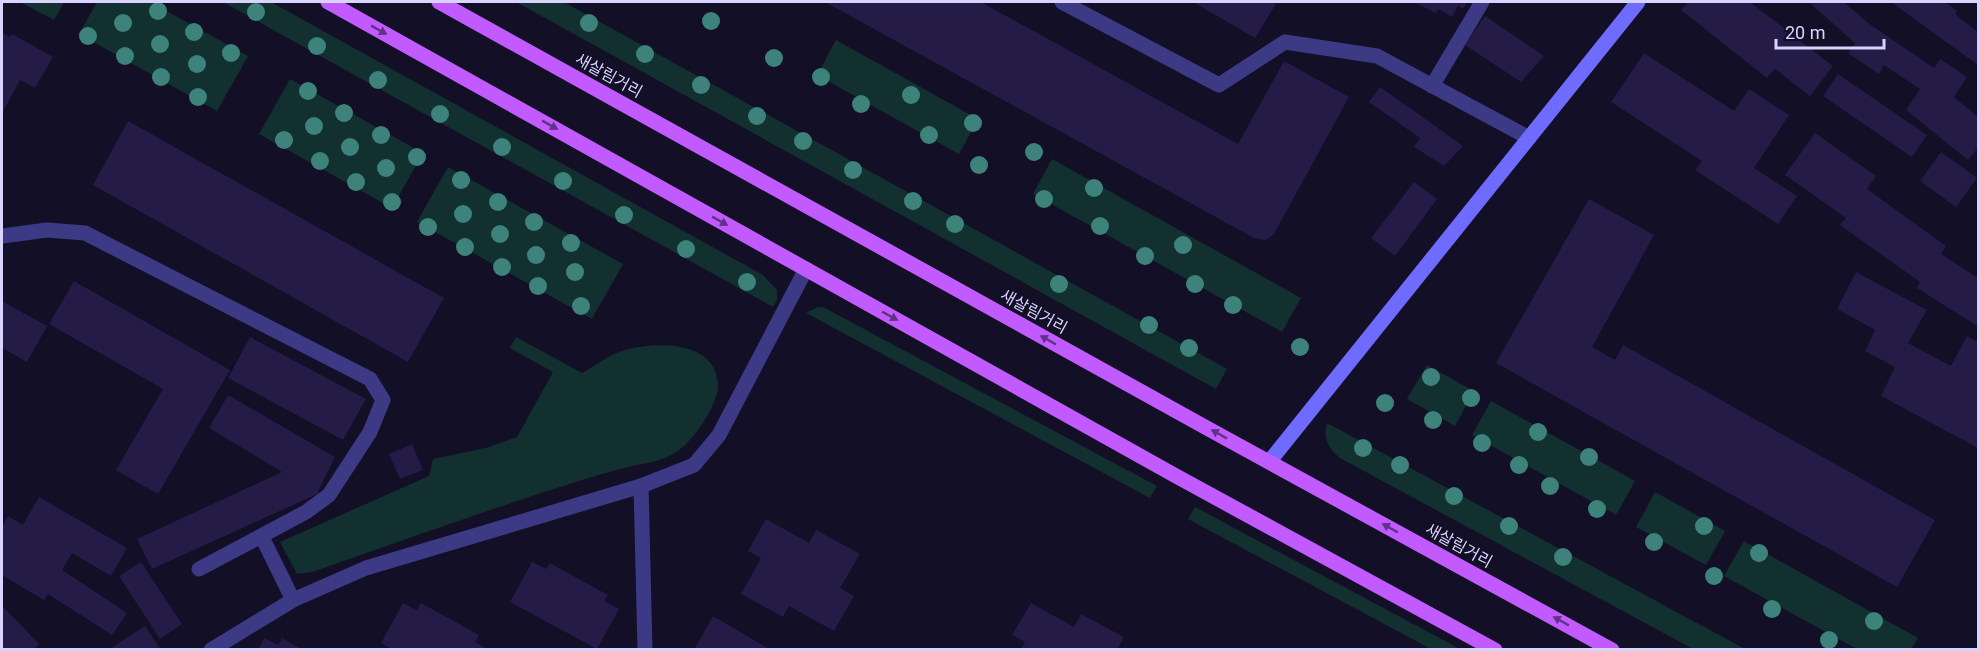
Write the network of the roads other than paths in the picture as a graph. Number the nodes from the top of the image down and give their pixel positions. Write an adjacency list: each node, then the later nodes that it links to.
1 (328, 2): 9 (main road, one-way to 9)
2 (439, 2): 10 (main road, 새살림거리, one-way to 2)
3 (1062, 2): 6 (street)
4 (1482, 2): 6 (street)
5 (1638, 2): 7 (street)
6 (1432, 86): 7 (street)
7 (1529, 138): 10 (street)
8 (2, 236): 12 (street)
9 (806, 269): 11 (street); 17 (main road, one-way to 17)
10 (1269, 462): 18 (main road, 새살림거리, one-way to 10)
11 (641, 486): 14 (street); 16 (street)
12 (262, 537): 13 (street); 14 (street)
13 (199, 569)
14 (293, 600): 15 (street)
15 (211, 650)
16 (645, 650)
17 (1496, 650)
18 (1612, 650)

